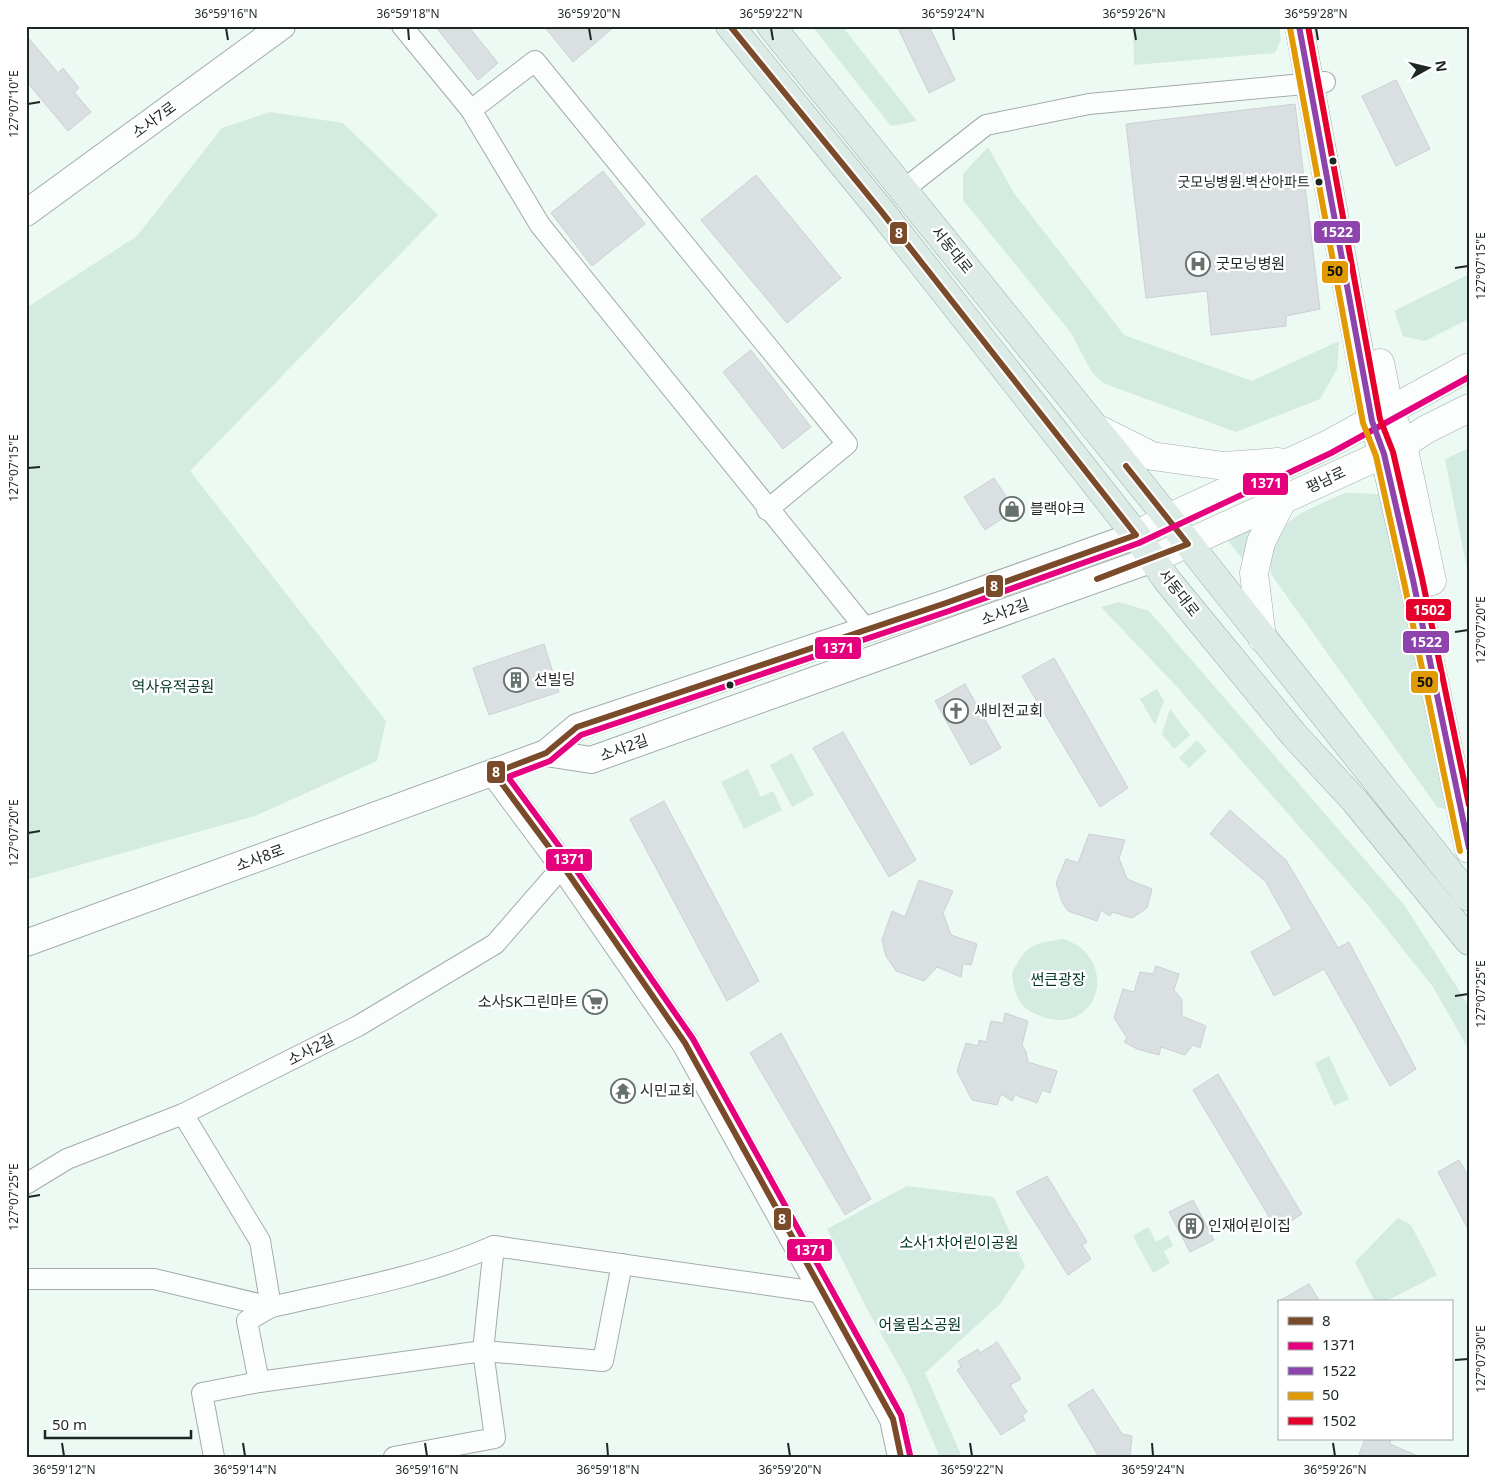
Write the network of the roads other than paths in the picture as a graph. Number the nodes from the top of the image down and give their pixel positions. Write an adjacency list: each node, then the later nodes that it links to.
1 (282, 26): 10 (street, 소사7로)
2 (402, 26): 8 (street)
3 (730, 26): 20 (main road, 서동대로)
4 (771, 26): 9 (main road, 서동대로)
5 (1299, 26): 7 (main road)
6 (1313, 26): 7 (main road)
7 (1317, 83): 9 (street); 13 (main road)
8 (471, 110): 18 (street); 18 (street)
9 (903, 190): 14 (main road, 서동대로)
10 (26, 213)
11 (1469, 366): 13 (main road, 평남로)
12 (1469, 408): 15 (main road, 평남로)
13 (1381, 416): 15 (main road); 16 (main road, 평남로)
14 (1094, 427): 16 (main road); 19 (main road, 서동대로)
15 (1394, 450): 17 (main road, 평남로); 26 (main road); 28 (main road)
16 (1292, 462): 19 (main road, 평남로)
17 (1282, 501): 21 (main road, 평남로); 24 (main road)
18 (767, 510): 23 (street)
19 (1168, 518): 20 (main road, 평남로); 21 (main road, 서동대로)
20 (1136, 535): 22 (main road, 서동대로); 23 (street, 소사2길)
21 (1188, 544): 22 (main road, 평남로); 24 (main road, 서동대로)
22 (1153, 560): 25 (street, 소사2길); 31 (main road, 서동대로)
23 (866, 629): 25 (street, 소사2길)
24 (1262, 638): 30 (main road, 서동대로)
25 (546, 753): 27 (street, 소사8로)
26 (1469, 754)
27 (494, 773): 29 (street); 32 (street, 소사8로)
28 (1469, 849)
29 (563, 866): 33 (street, 소사2길); 38 (street)
30 (1469, 897)
31 (1469, 941)
32 (26, 943)
33 (183, 1114): 34 (street, 소사2길); 39 (street)
34 (26, 1184)
35 (494, 1246): 36 (street); 39 (street); 40 (street)
36 (622, 1264): 38 (street); 40 (street)
37 (26, 1280): 39 (street)
38 (824, 1293): 45 (street)
39 (271, 1307): 41 (street)
40 (483, 1350): 41 (street); 42 (street)
41 (259, 1382): 43 (street)
42 (418, 1454): 44 (street)
43 (214, 1457)
44 (394, 1457)
45 (901, 1457)

